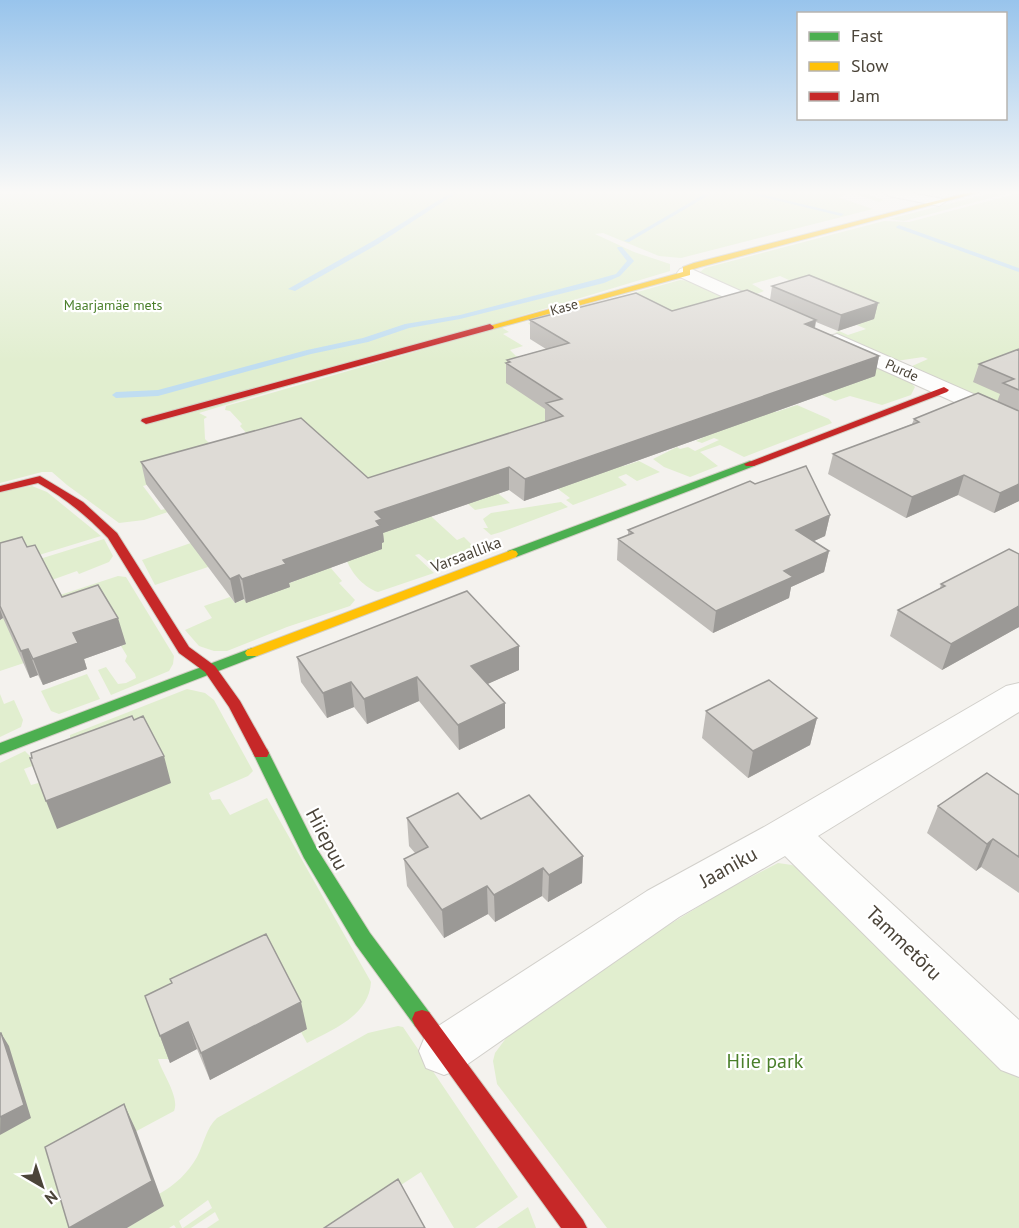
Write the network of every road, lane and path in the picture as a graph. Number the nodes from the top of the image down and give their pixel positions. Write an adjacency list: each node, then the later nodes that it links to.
1 (757, 249): 2 (street, Kase)
2 (687, 273): 3 (street); 6 (street, Kase)
3 (791, 320)
4 (822, 334): 5 (street, Purde)
5 (944, 390): 7 (street, Purde); 9 (street, Varsaallika)
6 (146, 421)
7 (1019, 423)
8 (0, 489): 9 (street, Hiiepuu)
9 (210, 669): 11 (street, Varsaallika); 13 (street, Hiiepuu)
10 (1019, 695): 12 (street, Jaaniku)
11 (0, 749)
12 (788, 833): 13 (street, Jaaniku); 14 (street, Tammetõru)
13 (444, 1051): 15 (street, Hiiepuu)
14 (1019, 1053)
15 (574, 1228)

